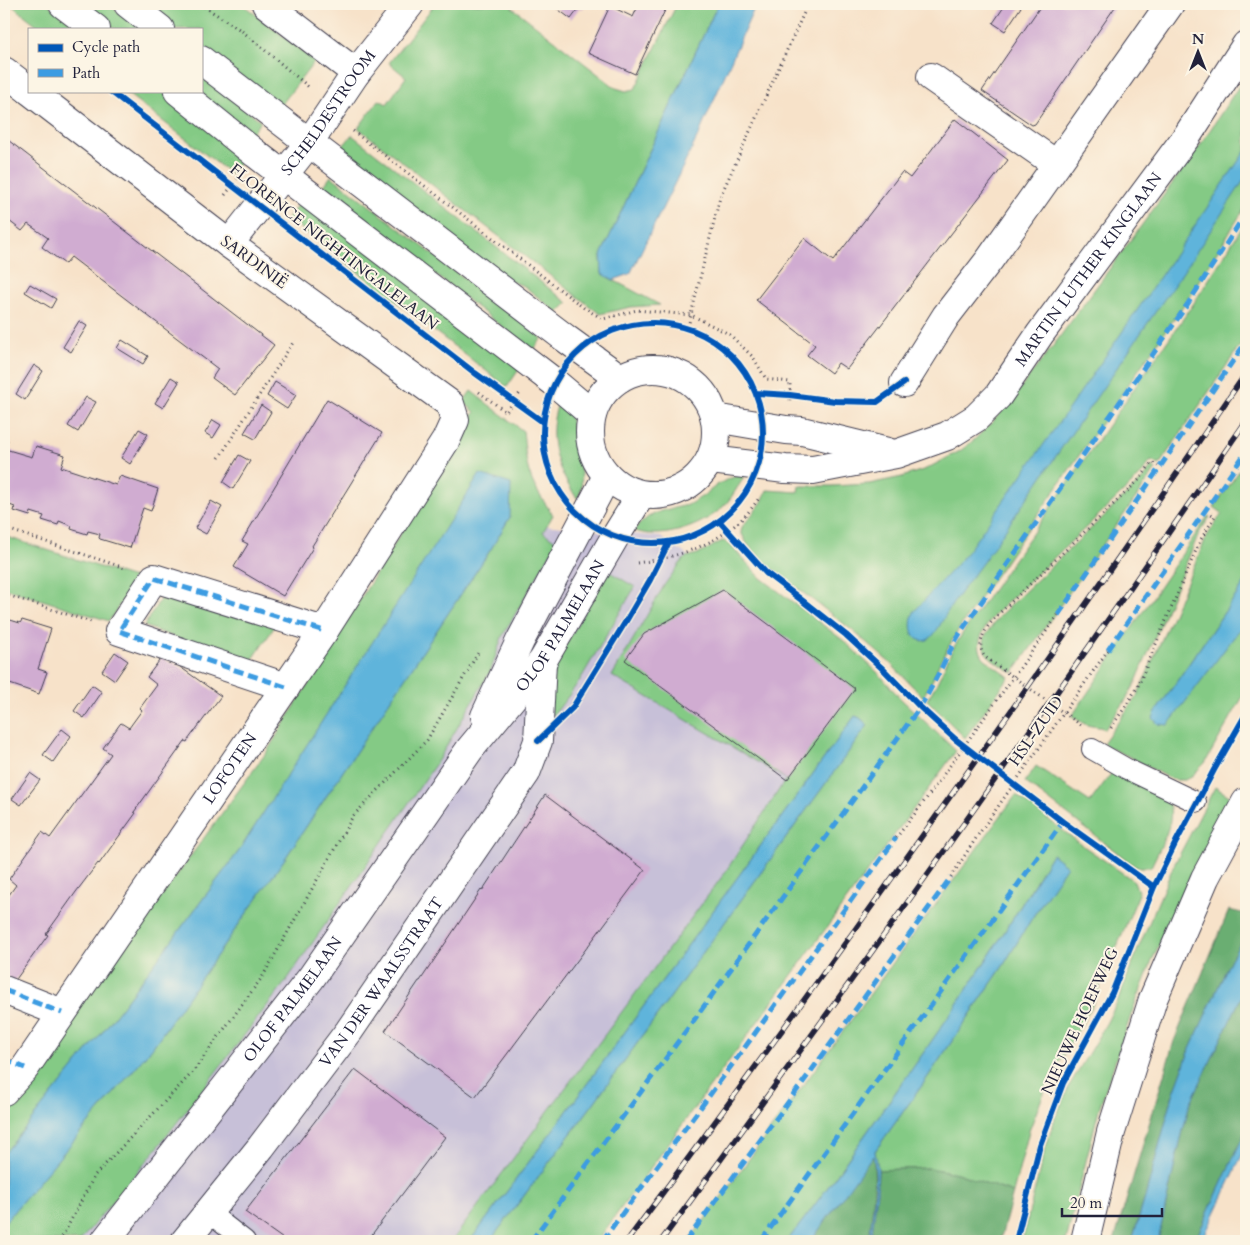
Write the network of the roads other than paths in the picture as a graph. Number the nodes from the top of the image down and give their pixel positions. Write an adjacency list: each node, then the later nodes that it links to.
1 (63, 4): 6 (street)
2 (128, 4): 7 (street)
3 (266, 4): 11 (street)
4 (410, 4): 11 (street, SCHELDESTROOM)
5 (1170, 4): 17 (street)
6 (95, 28)
7 (159, 28)
8 (1246, 45): 25 (street, MARTIN LUTHER KINGLAAN)
9 (202, 61): 16 (street)
10 (4, 71): 13 (street, SARDINIË)
11 (356, 73): 16 (street, SCHELDESTROOM)
12 (931, 77): 17 (street)
13 (28, 90)
14 (30, 92): 19 (street, SARDINIË)
15 (179, 92): 18 (street, FLORENCE NIGHTINGALELAAN)
16 (309, 143): 18 (street, SCHELDESTROOM); 20 (street)
17 (1056, 164): 21 (street)
18 (284, 175): 19 (street, SCHELDESTROOM); 22 (street, FLORENCE NIGHTINGALELAAN)
19 (230, 244): 24 (street, SARDINIË)
20 (620, 378): 22 (street); 23 (street)
21 (904, 383)
22 (592, 414): 27 (street)
23 (716, 418): 25 (street); 26 (street)
24 (446, 440): 29 (street, LOFOTEN)
25 (896, 454): 26 (street, MARTIN LUTHER KINGLAAN)
26 (711, 460): 28 (street)
27 (607, 476): 28 (street); 32 (street, OLOF PALMELAAN)
28 (641, 495): 30 (street, OLOF PALMELAAN)
29 (324, 631): 31 (street, LOFOTEN); 31 (street)
30 (542, 662): 32 (street, OLOF PALMELAAN); 40 (street, VAN DER WAALSSTRAAT)
31 (286, 687): 37 (street, LOFOTEN)
32 (470, 749): 41 (street, OLOF PALMELAAN)
33 (1092, 749): 34 (lane)
34 (1196, 802)
35 (1246, 802): 44 (street)
36 (4, 990): 37 (street)
37 (62, 1013): 38 (street, LOFOTEN)
38 (14, 1064): 39 (street, LOFOTEN)
39 (4, 1091)
40 (208, 1212): 42 (street, VAN DER WAALSSTRAAT); 43 (lane)
41 (105, 1241)
42 (185, 1241)
43 (245, 1241)
44 (1084, 1241)

